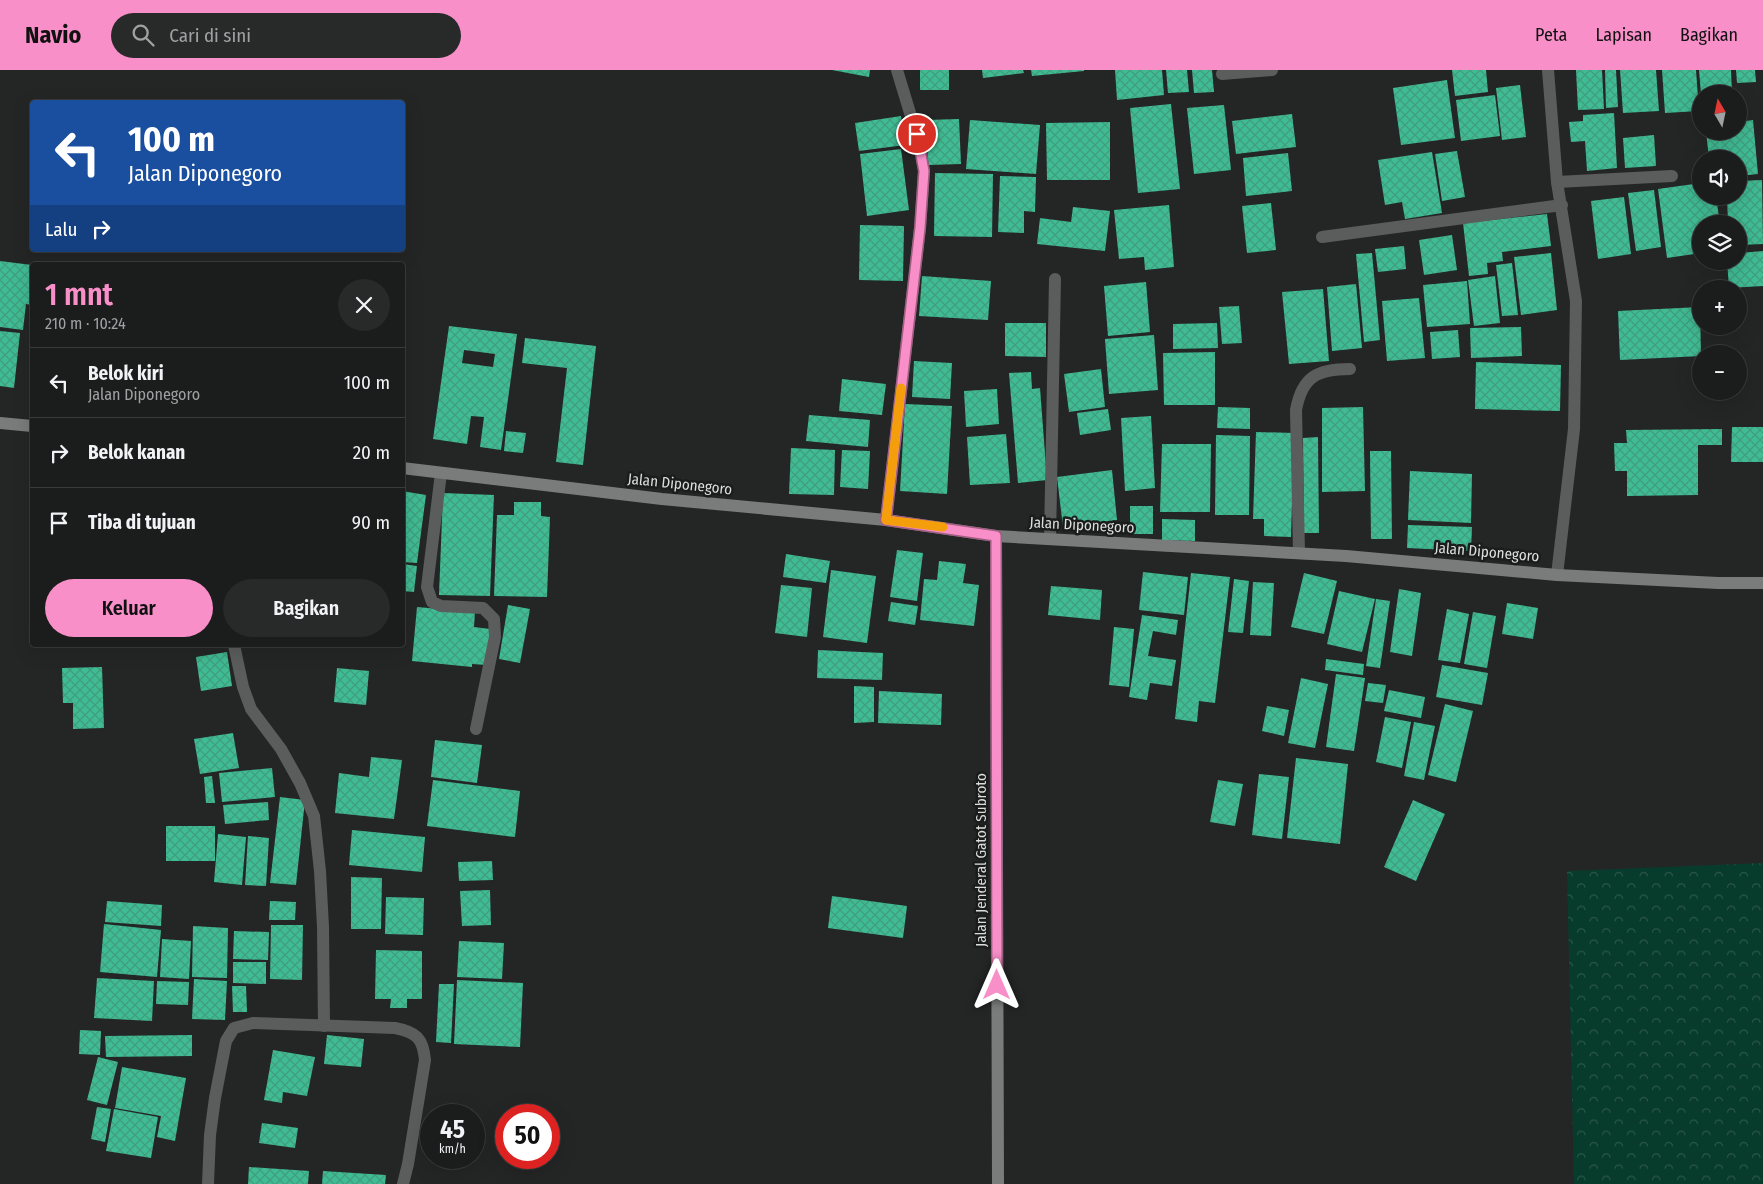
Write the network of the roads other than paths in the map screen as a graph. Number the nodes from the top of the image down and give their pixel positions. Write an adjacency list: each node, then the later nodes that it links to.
1 (897, 70): 15 (street)
2 (1272, 70): 4 (street)
3 (1548, 70): 6 (street)
4 (1222, 74)
5 (1672, 176): 6 (street)
6 (1557, 182): 7 (street)
7 (1562, 205): 8 (street); 19 (street)
8 (1322, 237)
9 (1055, 278): 17 (street)
10 (1350, 369): 18 (street)
11 (0, 423): 12 (main road)
12 (30, 426)
13 (405, 468): 14 (main road, Jalan Diponegoro)
14 (441, 473): 15 (main road, Jalan Diponegoro); 22 (street)
15 (886, 520): 16 (main road, Jalan Diponegoro)
16 (996, 536): 17 (main road, Jalan Diponegoro); 26 (main road, Jalan Jenderal Gatot Subroto)
17 (1050, 539): 18 (main road, Jalan Diponegoro)
18 (1299, 553): 19 (main road, Jalan Diponegoro)
19 (1557, 575): 20 (main road, Jalan Diponegoro)
20 (1763, 583)
21 (234, 647): 23 (street)
22 (476, 729)
23 (324, 1026): 24 (street); 25 (street)
24 (208, 1184)
25 (403, 1184)
26 (998, 1184)

